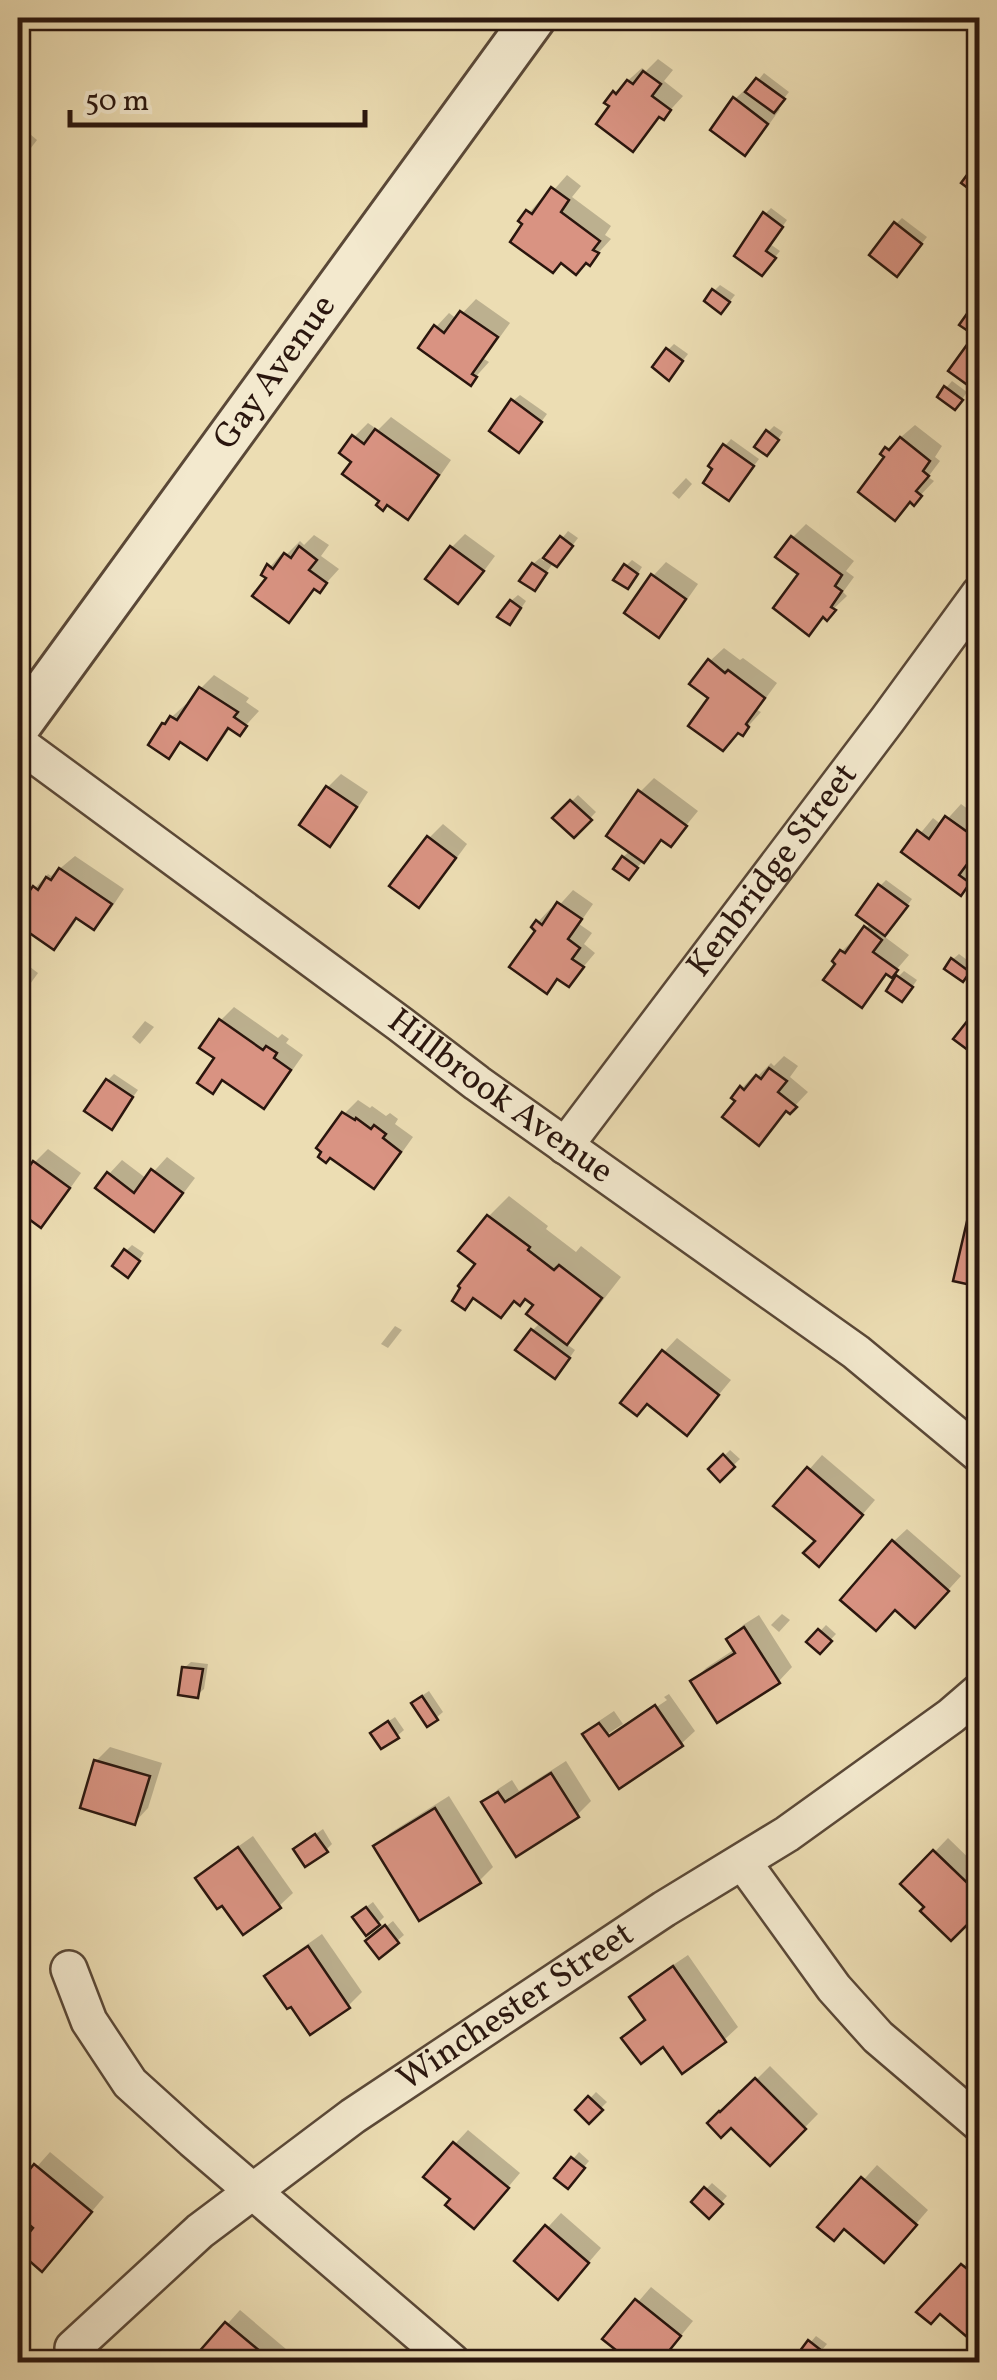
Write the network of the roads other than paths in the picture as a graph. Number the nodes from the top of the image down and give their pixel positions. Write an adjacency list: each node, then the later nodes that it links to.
1 (534, 18): 3 (street, Gay Avenue)
2 (980, 593): 5 (street, Kenbridge Street)
3 (18, 727)
4 (18, 743): 5 (street, Hillbrook Avenue)
5 (565, 1146): 6 (street, Hillbrook Avenue)
6 (980, 1455)
7 (980, 1691): 8 (street, Winchester Street)
8 (743, 1862): 10 (street); 11 (street, Winchester Street)
9 (69, 1969): 11 (street)
10 (980, 2124)
11 (253, 2192): 12 (street, Winchester Street); 13 (street)
12 (73, 2348)
13 (452, 2362)

